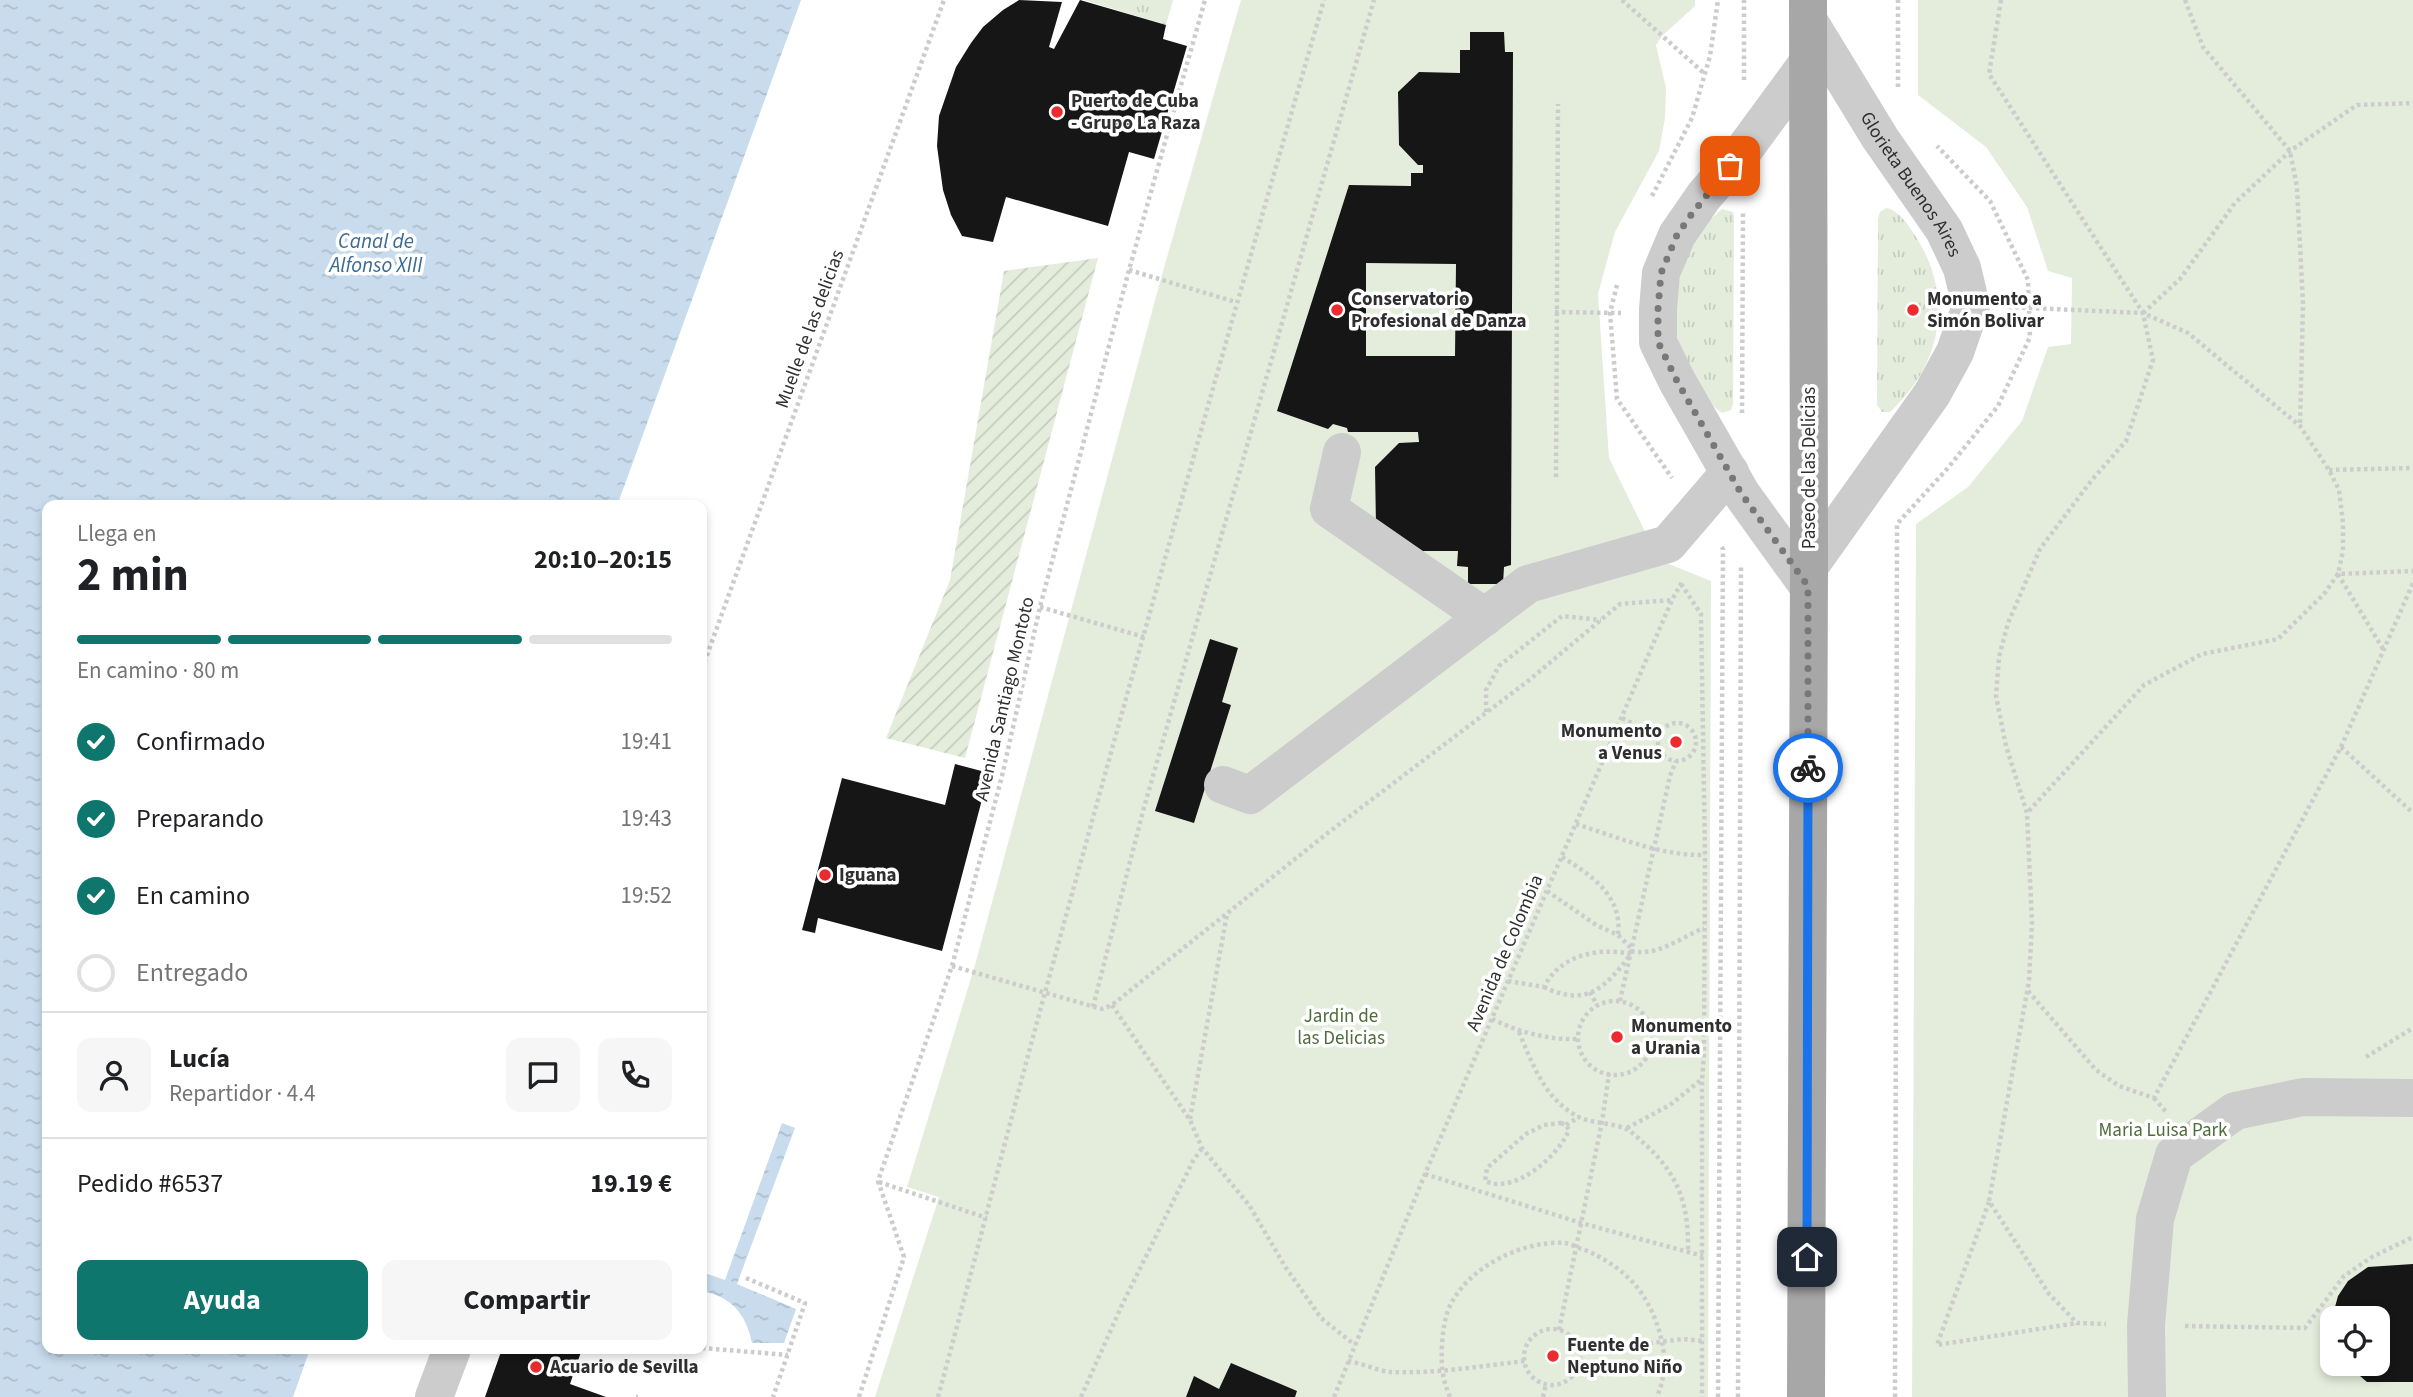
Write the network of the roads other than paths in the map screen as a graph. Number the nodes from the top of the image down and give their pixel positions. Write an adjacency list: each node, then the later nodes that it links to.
1 (1808, 10): 2 (main road, Paseo de las Delicias); 5 (street, Glorieta Buenos Aires)
2 (1809, 61): 4 (street); 5 (main road, Paseo de las Delicias)
3 (1342, 452): 6 (street)
4 (1730, 472): 5 (street); 6 (street)
5 (1809, 576): 11 (main road, Paseo de las Delicias)
6 (1485, 617): 7 (street)
7 (1223, 785)
8 (2413, 1098): 12 (street)
9 (450, 1354): 10 (street)
10 (435, 1397)
11 (1806, 1397)
12 (2147, 1397)

